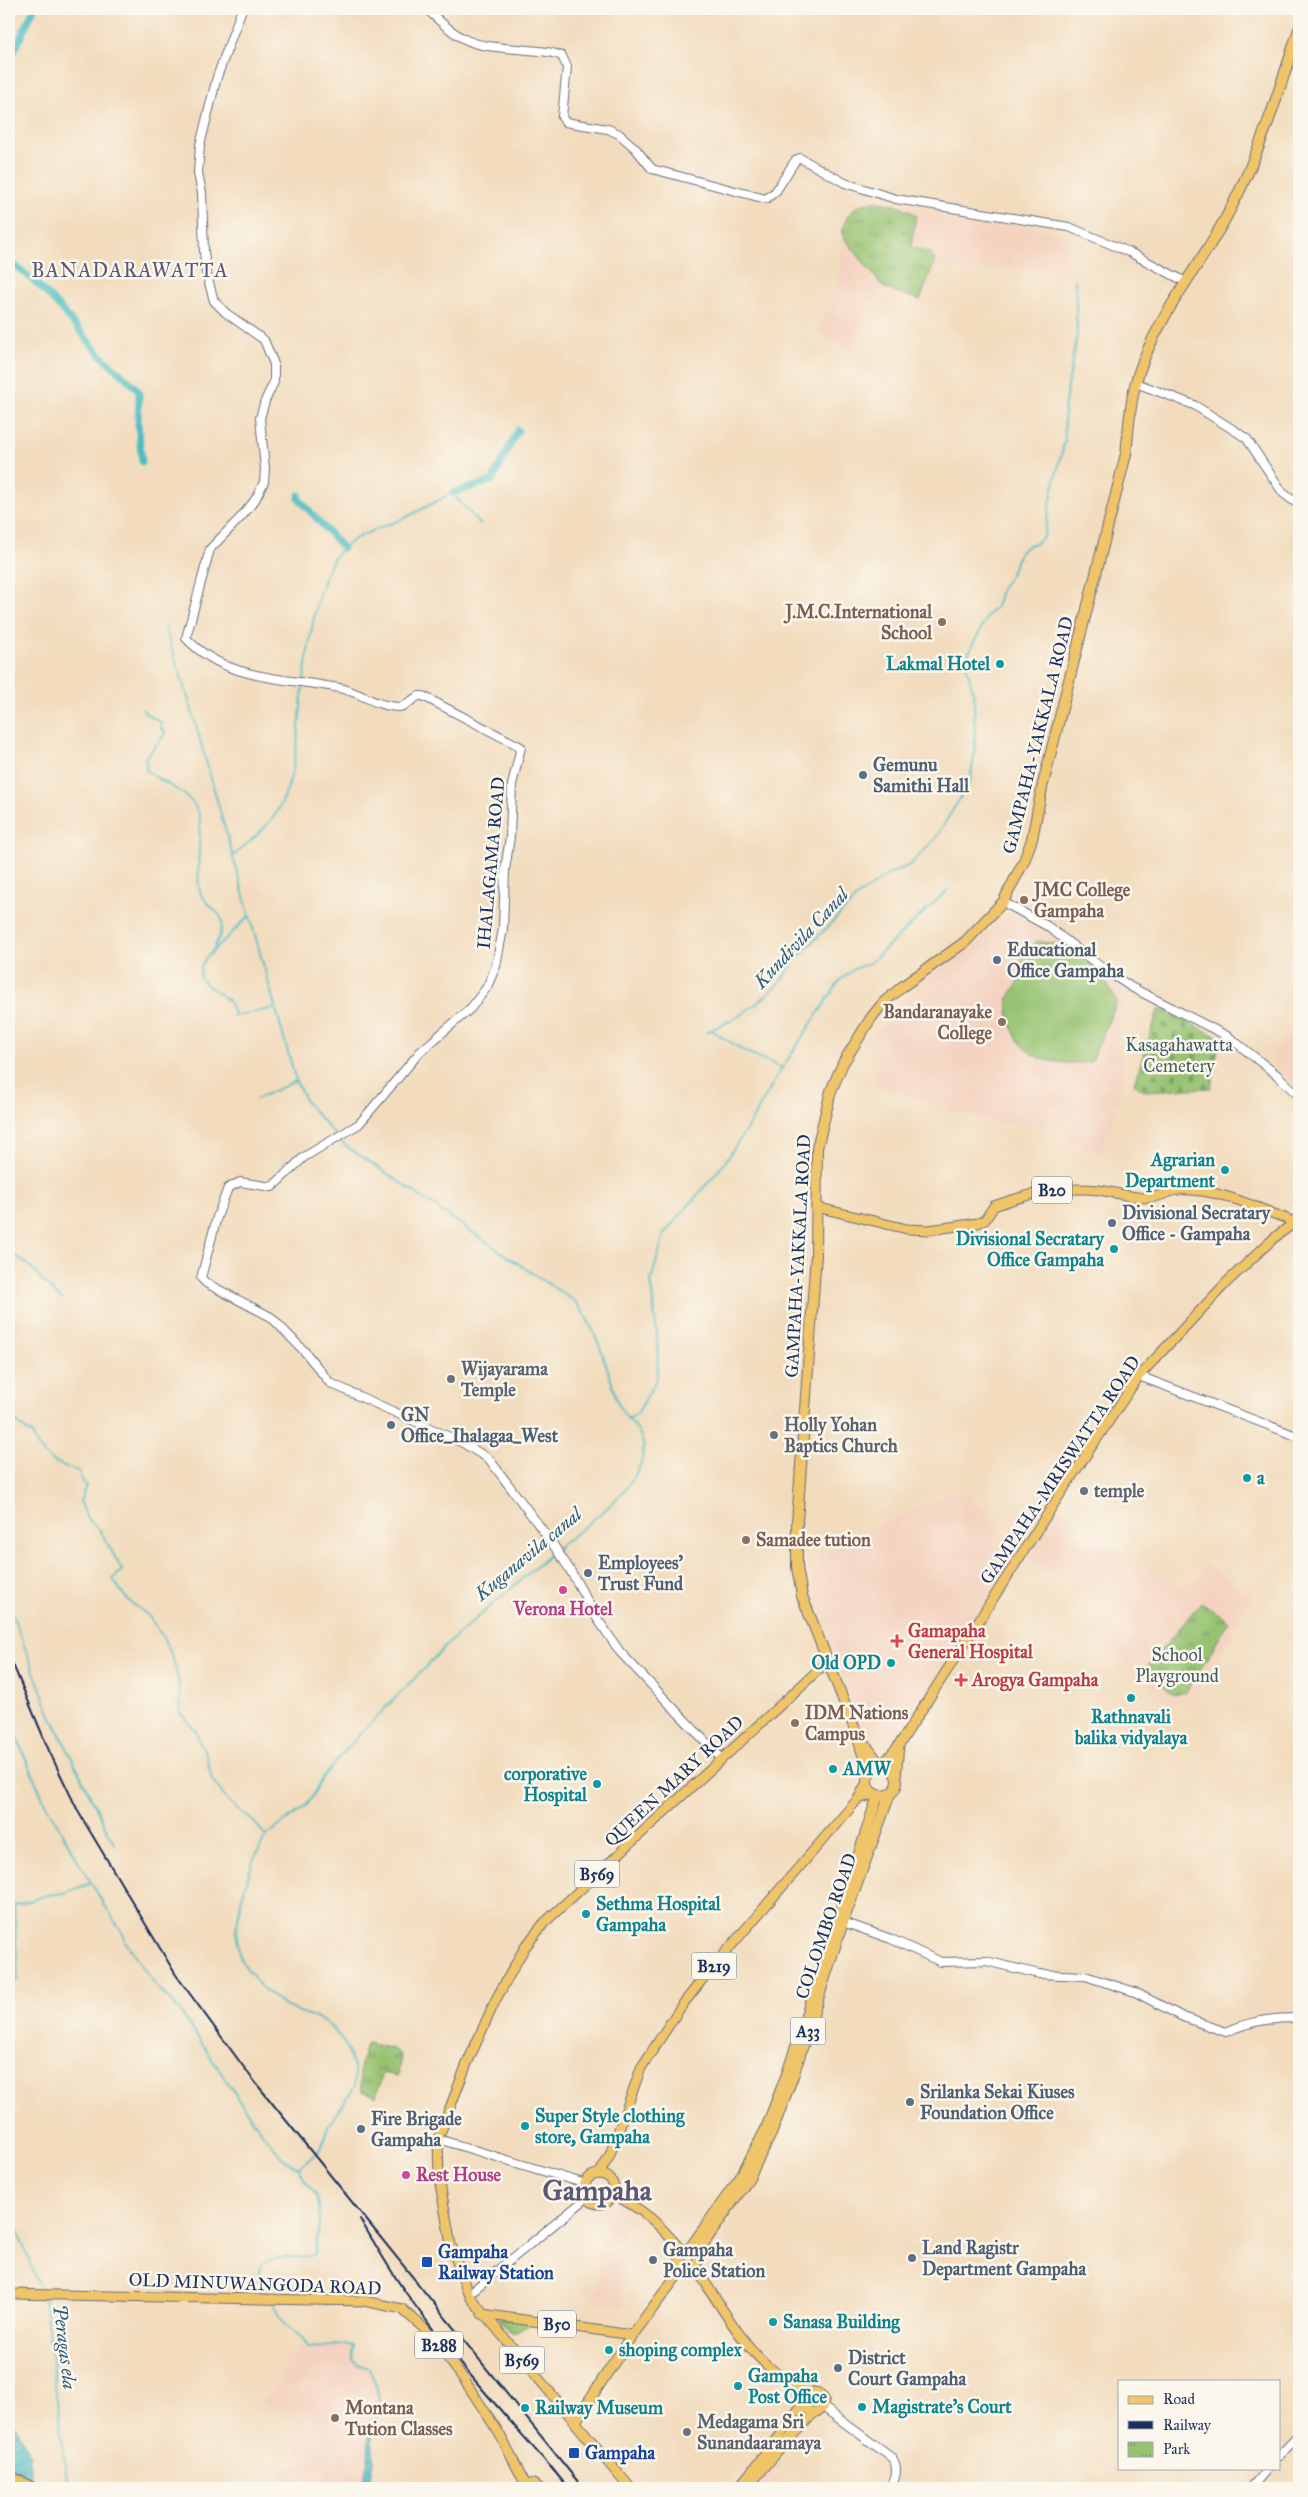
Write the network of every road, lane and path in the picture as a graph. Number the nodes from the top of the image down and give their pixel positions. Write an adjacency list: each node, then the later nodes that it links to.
1 (242, 9): 16 (street, IHALAGAMA ROAD)
2 (427, 9): 4 (street)
3 (1299, 29): 4 (highway, GAMPAHA-YAKKALA ROAD)
4 (1186, 282): 5 (highway, GAMPAHA-YAKKALA ROAD)
5 (1136, 383): 6 (street); 7 (highway, GAMPAHA-YAKKALA ROAD)
6 (1299, 505)
7 (1003, 902): 8 (street); 9 (highway, GAMPAHA-YAKKALA ROAD)
8 (1299, 1096)
9 (816, 1207): 10 (main road, B20); 13 (highway, GAMPAHA-YAKKALA ROAD)
10 (1297, 1221): 11 (main road, GAMPAHA-MRISWATTA ROAD)
11 (1140, 1376): 12 (street); 15 (main road, GAMPAHA-MRISWATTA ROAD)
12 (1299, 1436)
13 (828, 1661): 14 (highway, GAMPAHA-YAKKALA ROAD); 16 (main road, QUEEN MARY ROAD / B569)
14 (856, 1732): 17 (highway, GAMPAHA-YAKKALA ROAD); 18 (highway, GAMPAHA-YAKKALA ROAD)
15 (900, 1745): 17 (main road, GAMPAHA-MRISWATTA ROAD); 19 (main road, GAMPAHA-MRISWATTA ROAD)
16 (722, 1759): 25 (main road, QUEEN MARY ROAD / B569)
17 (881, 1766): 18 (highway); 19 (highway)
18 (868, 1778): 20 (highway); 22 (main road, B219)
19 (896, 1778): 21 (highway)
20 (876, 1794): 21 (highway); 22 (main road); 23 (highway, COLOMBO ROAD / A33)
21 (890, 1794): 23 (highway, COLOMBO ROAD / A33)
22 (858, 1799): 26 (main road, B219)
23 (839, 1921): 24 (street); 32 (highway, COLOMBO ROAD / A33)
24 (1299, 2018)
25 (438, 2139): 29 (street); 34 (main road, B569)
26 (609, 2157): 27 (main road, B219); 28 (main road, B219)
27 (599, 2174): 28 (main road); 29 (main road)
28 (610, 2179): 30 (main road)
29 (586, 2184): 31 (main road)
30 (613, 2195): 31 (main road); 32 (main road)
31 (588, 2197): 34 (street)
32 (690, 2251): 33 (highway); 33 (highway)
33 (689, 2265): 37 (highway); 38 (main road)
34 (469, 2293): 36 (main road, B569)
35 (9, 2294): 49 (main road, OLD MINUWANGODA ROAD / B288)
36 (482, 2314): 37 (main road, B50); 42 (main road, B569)
37 (632, 2335): 42 (highway)
38 (794, 2386): 39 (main road); 40 (main road)
39 (812, 2392): 40 (main road); 41 (main road)
40 (804, 2402): 41 (main road); 47 (main road)
41 (819, 2409): 47 (main road); 56 (street)
42 (575, 2422): 53 (highway)
43 (1299, 2435): 44 (street)
44 (1280, 2455)
45 (1266, 2470): 57 (street)
46 (9, 2475): 51 (main road)
47 (752, 2478): 54 (main road); 55 (main road)
48 (9, 2484): 50 (main road)
49 (525, 2487): 52 (highway)
50 (16, 2488)
51 (34, 2488)
52 (539, 2488)
53 (630, 2488)
54 (738, 2488)
55 (747, 2488)
56 (889, 2488)
57 (1251, 2488)

